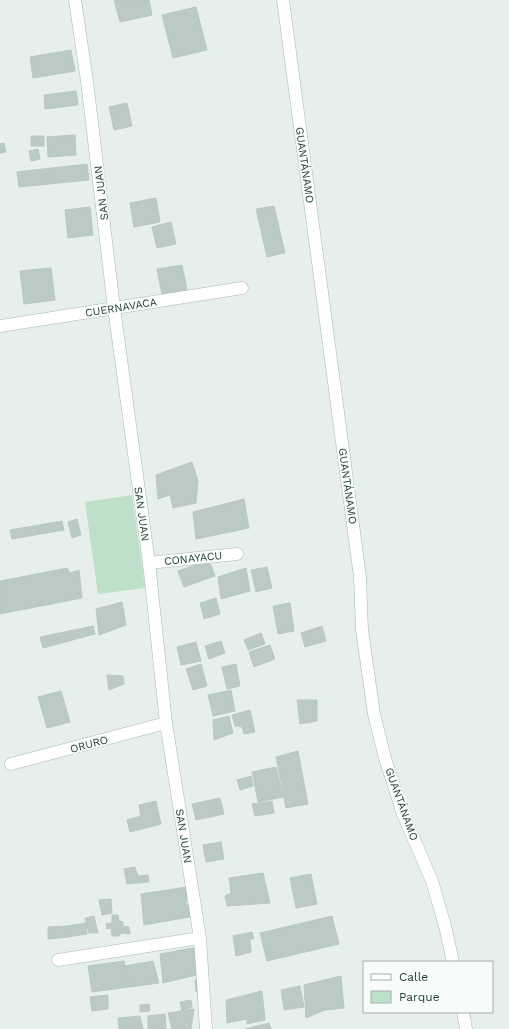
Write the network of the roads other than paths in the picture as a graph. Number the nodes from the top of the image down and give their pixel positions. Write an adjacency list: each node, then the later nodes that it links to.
1 (75, 0): 4 (street, SAN JUAN)
2 (283, 0): 12 (street, GUANTÁNAMO)
3 (242, 288): 4 (street, CUERNAVACA)
4 (114, 308): 5 (street, CUERNAVACA); 7 (street, SAN JUAN)
5 (0, 326)
6 (237, 554): 7 (street, CONAYACU)
7 (148, 563): 8 (street, SAN JUAN)
8 (166, 723): 9 (street, ORURO); 10 (street, SAN JUAN)
9 (11, 764)
10 (200, 938): 11 (street); 14 (street, SAN JUAN)
11 (58, 960)
12 (453, 961)
13 (463, 1013): 15 (street)
14 (206, 1029)
15 (466, 1029)

